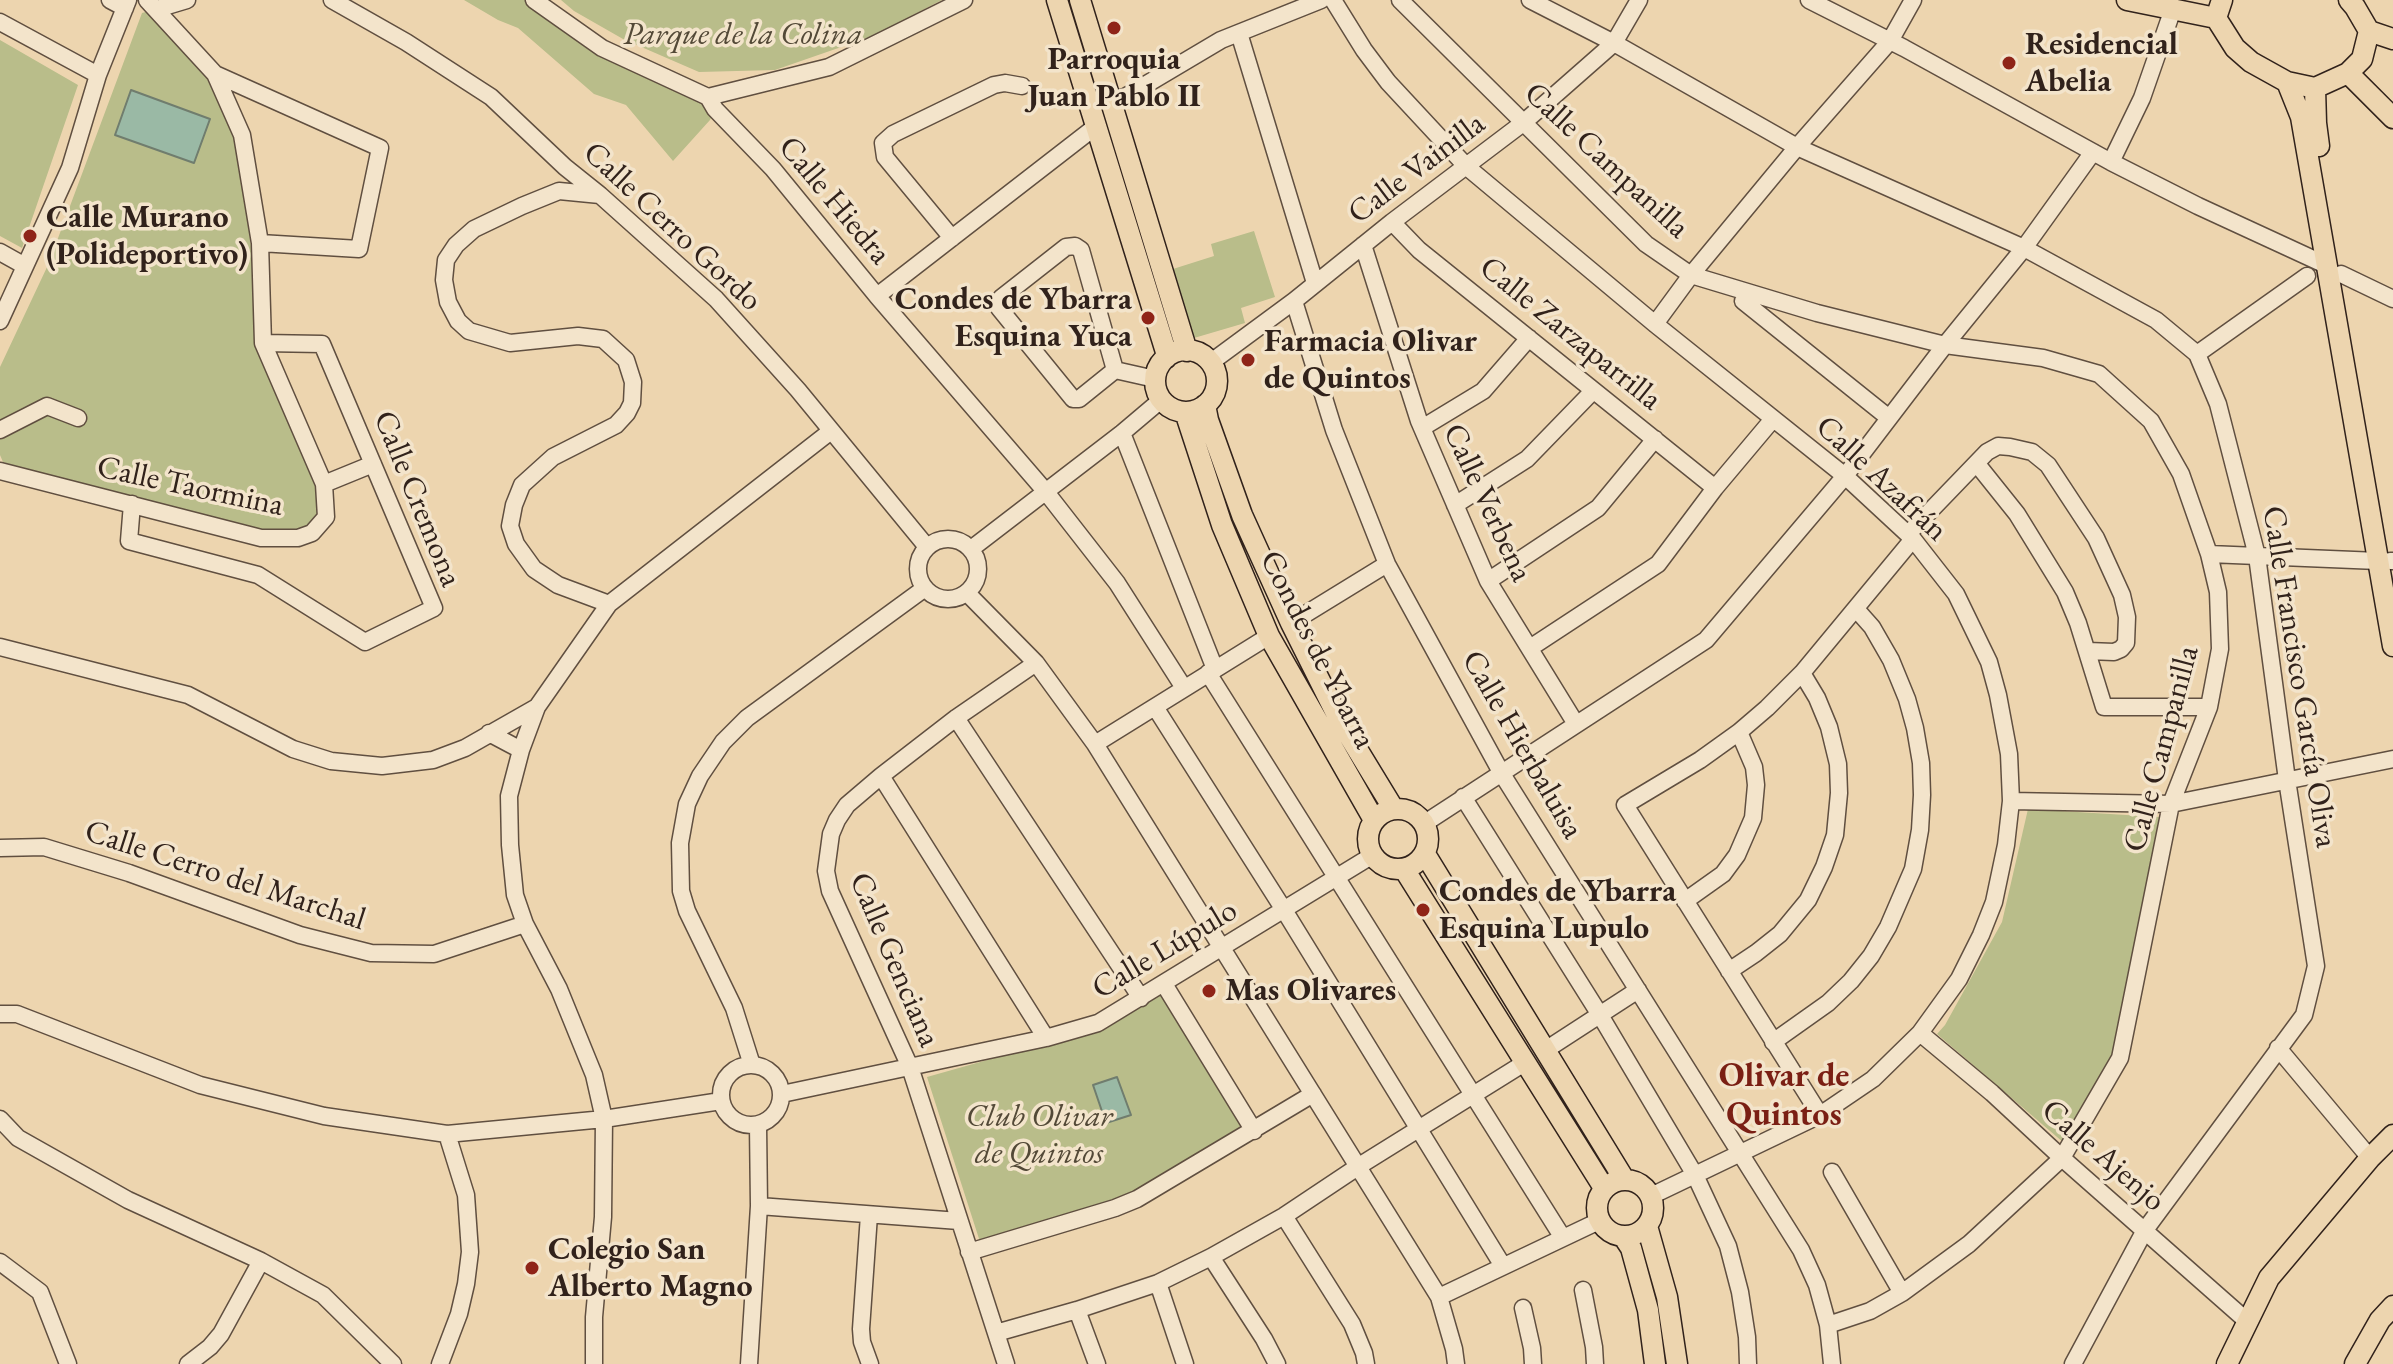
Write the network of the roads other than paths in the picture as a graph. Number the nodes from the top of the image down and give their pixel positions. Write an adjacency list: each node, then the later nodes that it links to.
1 (187, 0): 17 (street)
2 (332, 0): 40 (street, Calle Cerro Gordo)
3 (534, 0): 32 (street, Calle Hiedra)
4 (964, 0): 32 (street)
5 (1057, 0): 36 (main road)
6 (1080, 0): 33 (main road)
7 (1321, 0): 22 (street)
8 (1333, 0): 41 (street, Calle Azafrán)
9 (1400, 0): 35 (street, Calle Campanilla)
10 (1530, 0): 25 (street, Calle Francisco García Oliva)
11 (1639, 0): 25 (street, Calle Vainilla)
12 (1809, 0): 24 (street)
13 (1913, 0): 24 (street)
14 (2127, 0): 18 (main road)
15 (2349, 0): 21 (main road)
16 (121, 3): 28 (street)
17 (152, 5): 27 (street, Calle Taormina)
18 (2173, 9): 19 (main road); 39 (street)
19 (2219, 9): 29 (main road)
20 (0, 22): 28 (street)
21 (2369, 31): 23 (main road); 26 (main road)
22 (1239, 33): 33 (street); 54 (street)
23 (2393, 39)
24 (1890, 41): 37 (street); 38 (street)
25 (1614, 43): 35 (street, Calle Vainilla); 37 (street, Calle Francisco García Oliva)
26 (2348, 73): 31 (main road); 34 (main road)
27 (215, 74): 46 (street, Calle Taormina); 46 (street)
28 (98, 75): 50 (street)
29 (2287, 82): 31 (main road); 51 (main road)
30 (1022, 86): 45 (street)
31 (2315, 88): 51 (main road)
32 (708, 97): 55 (street, Calle Hiedra)
33 (1111, 101): 64 (main road)
34 (2393, 118)
35 (1523, 123): 41 (street, Calle Vainilla); 52 (street, Calle Campanilla)
36 (1095, 127): 45 (street); 66 (main road)
37 (1797, 147): 48 (street, Calle Francisco García Oliva); 52 (street)
38 (2093, 152): 39 (street); 48 (street)
39 (2111, 162): 51 (street)
40 (565, 167): 42 (street); 43 (street, Calle Cerro Gordo)
41 (1467, 167): 44 (street, Calle Vainilla); 60 (street, Calle Azafrán)
42 (559, 191): 43 (street); 101 (street)
43 (600, 195): 79 (street, Calle Cerro Gordo)
44 (1392, 222): 47 (street, Calle Vainilla); 61 (street, Calle Zarzaparrilla)
45 (952, 238): 55 (street)
46 (260, 243): 62 (street, Calle Taormina)
47 (1363, 245): 54 (street, Calle Vainilla); 77 (street, Calle Verbena)
48 (2024, 248): 63 (street); 65 (street, Calle Francisco García Oliva)
49 (0, 252): 50 (street)
50 (25, 266): 59 (street)
51 (2334, 270): 56 (street); 97 (main road)
52 (1691, 275): 60 (street); 63 (street, Calle Campanilla)
53 (2307, 276): 65 (street)
54 (1315, 283): 57 (street, Calle Vainilla)
55 (877, 296): 88 (street, Calle Hiedra)
56 (2393, 299)
57 (1294, 301): 67 (street, Calle Vainilla); 96 (street, Calle Hierbaluisa)
58 (1743, 301): 75 (street)
59 (0, 321)
60 (1655, 324): 76 (street, Calle Azafrán)
61 (1529, 338): 70 (street, Calle Zarzaparrilla); 77 (street)
62 (263, 343): 82 (street, Calle Cremona); 86 (street, Calle Taormina)
63 (1945, 345): 75 (street); 94 (street, Calle Campanilla)
64 (1187, 351): 66 (main road); 67 (main road)
65 (2197, 354): 95 (street, Calle Francisco García Oliva)
66 (1166, 358): 69 (main road)
67 (1212, 365): 72 (main road)
68 (1115, 370): 68 (street); 69 (street)
69 (1155, 379): 71 (main road)
70 (1593, 391): 81 (street, Calle Zarzaparrilla); 90 (street)
71 (1161, 400): 73 (main road); 80 (street)
72 (1205, 405): 73 (main road); 103 (main road, Condes de Ybarra)
73 (1185, 412): 104 (main road, Condes de Ybarra)
74 (78, 418): 78 (street)
75 (1889, 418): 85 (street)
76 (1773, 419): 85 (street, Calle Azafrán); 87 (street)
77 (1422, 428): 90 (street, Calle Verbena)
78 (0, 430)
79 (831, 431): 92 (street, Calle Cerro Gordo); 101 (street)
80 (1122, 433): 88 (street); 110 (street)
81 (1655, 439): 87 (street, Calle Zarzaparrilla); 98 (street)
82 (373, 464): 86 (street); 89 (street, Calle Cremona)
83 (1977, 464): 91 (street); 108 (street); 108 (street)
84 (0, 471): 89 (street, Calle Taormina)
85 (1845, 476): 91 (street, Calle Azafrán); 117 (street)
86 (324, 484): 89 (street, Calle Taormina)
87 (1715, 488): 107 (street)
88 (1046, 492): 93 (street); 112 (street, Calle Hiedra)
89 (132, 504)
90 (1455, 505): 98 (street, Calle Verbena)
91 (1911, 536): 102 (street); 127 (street, Calle Azafrán)
92 (927, 547): 93 (street); 99 (street)
93 (971, 549): 100 (street)
94 (2209, 554): 95 (street); 115 (street, Calle Campanilla)
95 (2257, 556): 97 (street); 125 (street, Calle Francisco García Oliva)
96 (1387, 564): 103 (street); 123 (street, Calle Hierbaluisa)
97 (2389, 564): 105 (main road)
98 (1488, 581): 107 (street, Calle Verbena)
99 (925, 588): 100 (street); 153 (street)
100 (967, 593): 109 (street)
101 (609, 604): 113 (street)
102 (1856, 609): 111 (street); 149 (street)
103 (1291, 623): 129 (main road, Condes de Ybarra)
104 (1269, 636): 110 (street); 130 (main road, Condes de Ybarra)
105 (2393, 646)
106 (0, 647): 119 (street)
107 (1530, 648): 117 (street, Calle Verbena)
108 (2088, 651): 115 (street)
109 (1036, 663): 116 (street, Calle Genciana); 120 (street)
110 (1212, 671): 112 (street); 136 (street)
111 (1802, 673): 118 (street); 141 (street)
112 (1184, 688): 114 (street)
113 (537, 707): 119 (street); 121 (street)
114 (1155, 707): 120 (street); 138 (street)
115 (2209, 707): 128 (street, Calle Campanilla)
116 (956, 718): 124 (street, Calle Genciana); 144 (street)
117 (1576, 724): 123 (street)
118 (1739, 732): 137 (street); 137 (street)
119 (489, 733): 121 (street)
120 (1095, 744): 140 (street)
121 (521, 750): 139 (street)
122 (2393, 759): 125 (street)
123 (1502, 774): 126 (street); 143 (street, Calle Hierbaluisa)
124 (881, 776): 148 (street); 154 (street, Calle Genciana)
125 (2287, 780): 128 (street); 150 (street, Calle Francisco García Oliva)
126 (1463, 797): 131 (street); 146 (street)
127 (2011, 801): 128 (street); 147 (street, Calle Azafrán)
128 (2171, 804): 168 (street, Calle Campanilla)
129 (1393, 808): 130 (main road); 131 (main road)
130 (1374, 820): 134 (main road)
131 (1425, 823): 133 (main road)
132 (0, 848): 139 (street, Calle Cerro del Marchal)
133 (1425, 854): 135 (main road); 151 (main road)
134 (1373, 855): 135 (main road); 136 (street, Calle Lúpulo)
135 (1404, 869): 152 (main road)
136 (1337, 877): 138 (street, Calle Lúpulo); 157 (street)
137 (1685, 901): 141 (street)
138 (1284, 910): 140 (street, Calle Lúpulo); 163 (street)
139 (525, 924): 161 (street)
140 (1221, 949): 142 (street, Calle Lúpulo); 156 (street)
141 (1729, 971): 149 (street)
142 (1164, 984): 144 (street, Calle Lúpulo); 164 (street)
143 (1638, 990): 146 (street); 167 (street, Calle Hierbaluisa)
144 (1141, 998): 148 (street, Calle Lúpulo)
145 (0, 1014): 165 (street)
146 (1600, 1015): 151 (street); 172 (street)
147 (1920, 1033): 159 (street, Calle Azafrán); 168 (street, Calle Ajenjo)
148 (1046, 1038): 154 (street, Calle Lúpulo)
149 (1773, 1042): 159 (street)
150 (2278, 1048): 169 (street); 182 (street, Calle Francisco García Oliva)
151 (1544, 1051): 173 (main road)
152 (1526, 1062): 157 (street); 174 (main road)
153 (752, 1065): 155 (street); 158 (street)
154 (910, 1067): 155 (street, Calle Lúpulo); 179 (street, Calle Genciana)
155 (782, 1094): 162 (street)
156 (1313, 1094): 164 (street); 170 (street)
157 (1474, 1094): 163 (street); 184 (street)
158 (721, 1101): 161 (street); 162 (street)
159 (1820, 1115): 167 (street, Calle Azafrán)
160 (0, 1119): 187 (street)
161 (604, 1119): 165 (street); 204 (street)
162 (758, 1125): 176 (street)
163 (1418, 1129): 170 (street); 189 (street)
164 (1254, 1131): 185 (street)
165 (447, 1134): 203 (street)
166 (2393, 1135): 169 (main road)
167 (1740, 1154): 172 (street, Calle Azafrán); 198 (street, Calle Hierbaluisa)
168 (2062, 1158): 182 (street, Calle Ajenjo); 192 (street, Calle Campanilla)
169 (2370, 1158): 197 (main road)
170 (1359, 1166): 178 (street); 193 (street)
171 (1832, 1172): 192 (street)
172 (1695, 1175): 175 (street, Calle Azafrán); 217 (street)
173 (1624, 1179): 174 (main road); 175 (main road)
174 (1604, 1188): 180 (main road)
175 (1651, 1196): 181 (main road)
176 (759, 1206): 177 (street); 205 (street)
177 (869, 1215): 179 (street); 206 (street)
178 (1284, 1216): 186 (street); 211 (street)
179 (959, 1221): 185 (street, Calle Genciana)
180 (1599, 1221): 183 (main road); 184 (street)
181 (1647, 1226): 183 (main road); 216 (main road)
182 (2145, 1230): 197 (street, Calle Ajenjo); 219 (street, Calle Francisco García Oliva)
183 (1623, 1236): 215 (main road)
184 (1563, 1238): 189 (street)
185 (969, 1252): 199 (street, Calle Genciana)
186 (1211, 1257): 190 (street); 210 (street)
187 (261, 1261): 201 (street); 202 (street)
188 (0, 1262): 200 (street)
189 (1503, 1266): 193 (street)
190 (1158, 1283): 196 (street); 209 (street)
191 (1583, 1290): 214 (street)
192 (1902, 1293): 198 (street, Calle Campanilla)
193 (1439, 1297): 212 (street)
194 (2393, 1306): 221 (main road)
195 (1523, 1308): 213 (street)
196 (1077, 1310): 199 (street); 208 (street)
197 (2248, 1322): 220 (main road)
198 (1828, 1325): 218 (street, Calle Hierbaluisa)
199 (996, 1333): 207 (street, Calle Genciana)
200 (68, 1364)
201 (188, 1364)
202 (393, 1364)
203 (440, 1364)
204 (594, 1364)
205 (749, 1364)
206 (870, 1364)
207 (1006, 1364)
208 (1097, 1364)
209 (1185, 1364)
210 (1277, 1364)
211 (1366, 1364)
212 (1456, 1364)
213 (1533, 1364)
214 (1595, 1364)
215 (1655, 1364)
216 (1677, 1364)
217 (1748, 1364)
218 (1832, 1364)
219 (2073, 1364)
220 (2227, 1364)
221 (2355, 1364)

